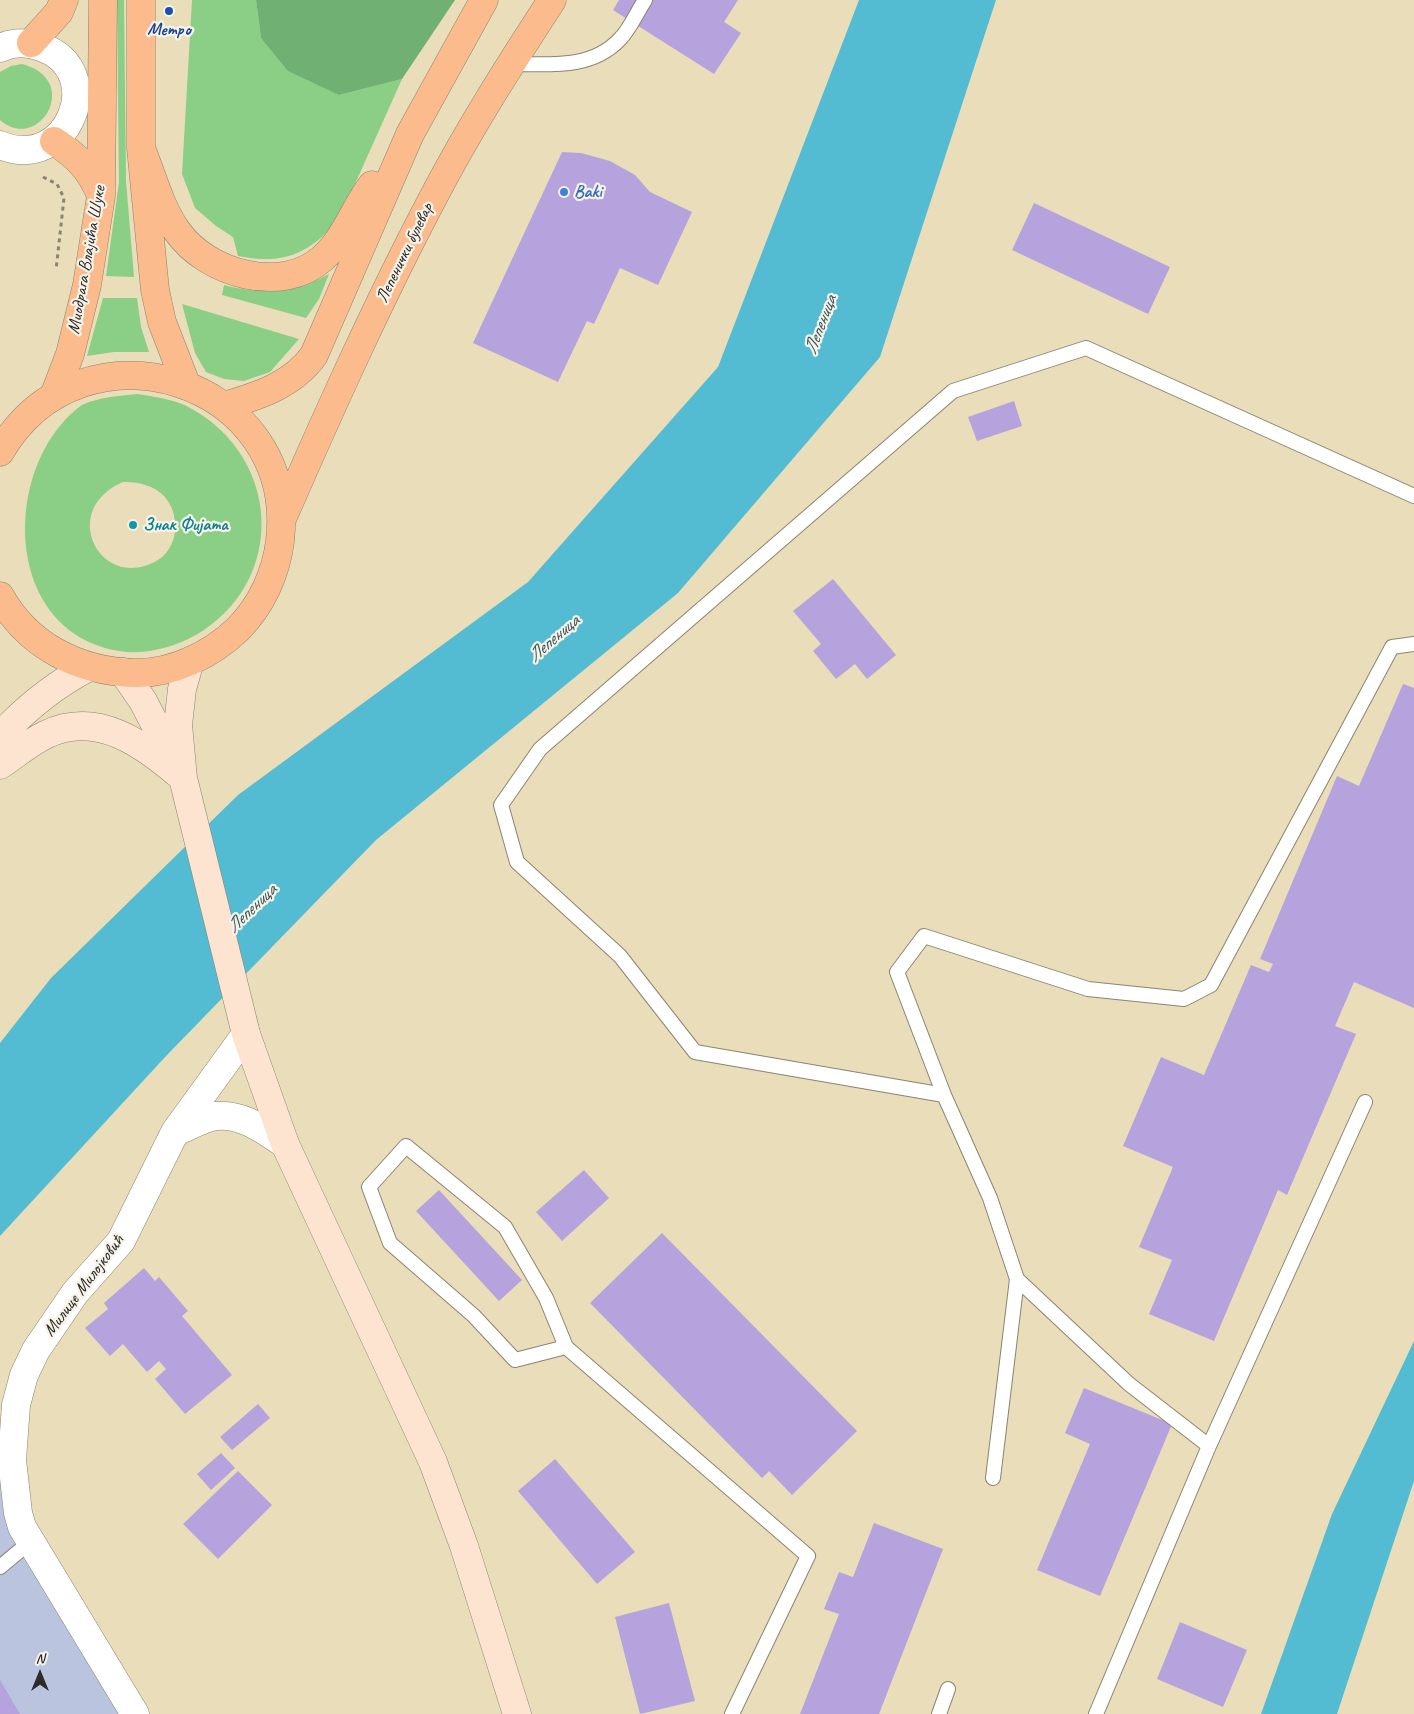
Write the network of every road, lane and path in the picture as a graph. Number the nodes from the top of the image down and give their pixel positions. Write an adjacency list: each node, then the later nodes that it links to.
1 (64, 0): 7 (main road)
2 (103, 0): 15 (main road, Миодрага Влајића Шуке)
3 (141, 0): 13 (main road)
4 (484, 0): 10 (main road)
5 (552, 0): 9 (main road, Лепенички булевар)
6 (645, 0): 9 (lane)
7 (31, 43): 8 (street); 11 (street)
8 (1, 47)
9 (510, 64): 22 (main road, Лепенички булевар)
10 (410, 134): 13 (main road); 19 (main road)
11 (54, 141): 12 (street); 15 (main road)
12 (0, 145)
13 (141, 148): 17 (main road)
14 (33, 176): 16 (path)
15 (102, 196): 18 (main road, Миодрага Влајића Шуке)
16 (56, 271)
17 (186, 384): 18 (main road); 19 (main road)
18 (54, 396): 20 (main road)
19 (224, 406): 22 (main road)
20 (0, 452)
21 (1414, 496): 32 (lane)
22 (282, 519): 25 (main road)
23 (0, 596): 26 (main road)
24 (1414, 644): 32 (lane)
25 (190, 661): 27 (main road); 30 (street)
26 (89, 667): 27 (main road); 28 (street)
27 (123, 672): 30 (street)
28 (0, 736)
29 (0, 765): 30 (street)
30 (183, 778): 31 (street)
31 (246, 1034): 34 (street, Милице Милојковић); 35 (street)
32 (944, 1095): 36 (lane)
33 (1365, 1102): 38 (lane)
34 (175, 1132): 35 (street); 40 (street, Милице Милојковић)
35 (284, 1144): 44 (street)
36 (1017, 1279): 38 (lane); 39 (lane)
37 (566, 1347): 37 (lane); 45 (lane)
38 (1209, 1446): 47 (lane)
39 (993, 1478)
40 (30, 1542): 41 (lane); 43 (street, Милице Милојковић)
41 (0, 1567)
42 (948, 1689): 46 (lane)
43 (135, 1714)
44 (518, 1714)
45 (732, 1714)
46 (939, 1714)
47 (1096, 1714)

